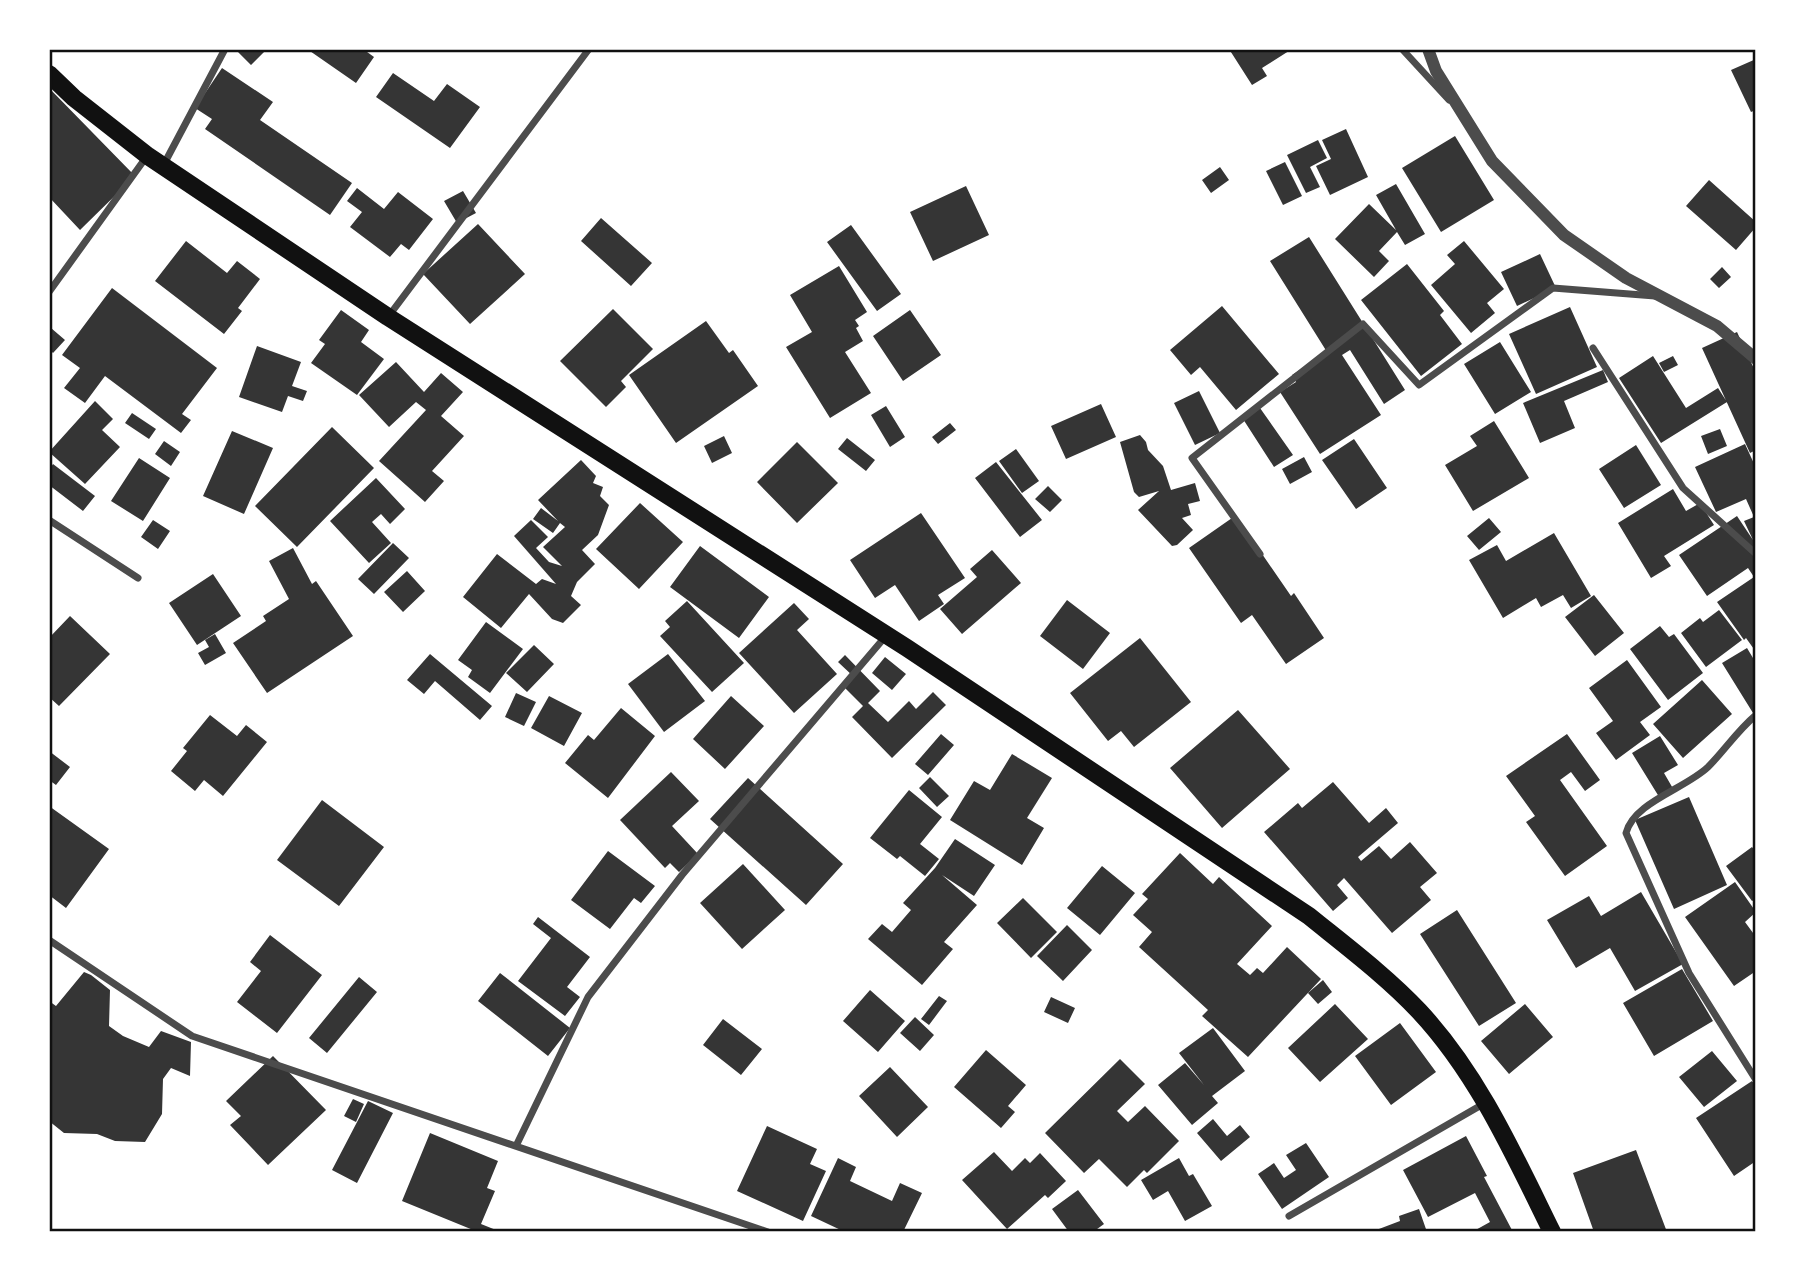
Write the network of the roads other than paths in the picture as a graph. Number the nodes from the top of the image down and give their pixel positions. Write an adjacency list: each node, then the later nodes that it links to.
1 (225, 49): 8 (street)
2 (589, 49): 11 (street)
3 (1402, 49): 6 (street)
4 (1428, 49): 6 (street)
5 (49, 74): 7 (main road)
6 (1466, 119): 10 (street)
7 (148, 156): 8 (main road); 9 (street)
8 (163, 166): 11 (main road)
9 (49, 292)
10 (1660, 296): 13 (street); 15 (street)
11 (388, 317): 18 (main road)
12 (1593, 348): 16 (street)
13 (1756, 359)
14 (49, 520): 17 (street)
15 (1260, 554)
16 (1756, 554)
17 (138, 578)
18 (887, 635): 22 (main road); 23 (street)
19 (1756, 715): 21 (street)
20 (49, 940): 23 (street)
21 (1756, 1080)
22 (1485, 1103): 24 (street); 26 (main road)
23 (516, 1146): 25 (street)
24 (1289, 1216)
25 (768, 1232)
26 (1552, 1232)

